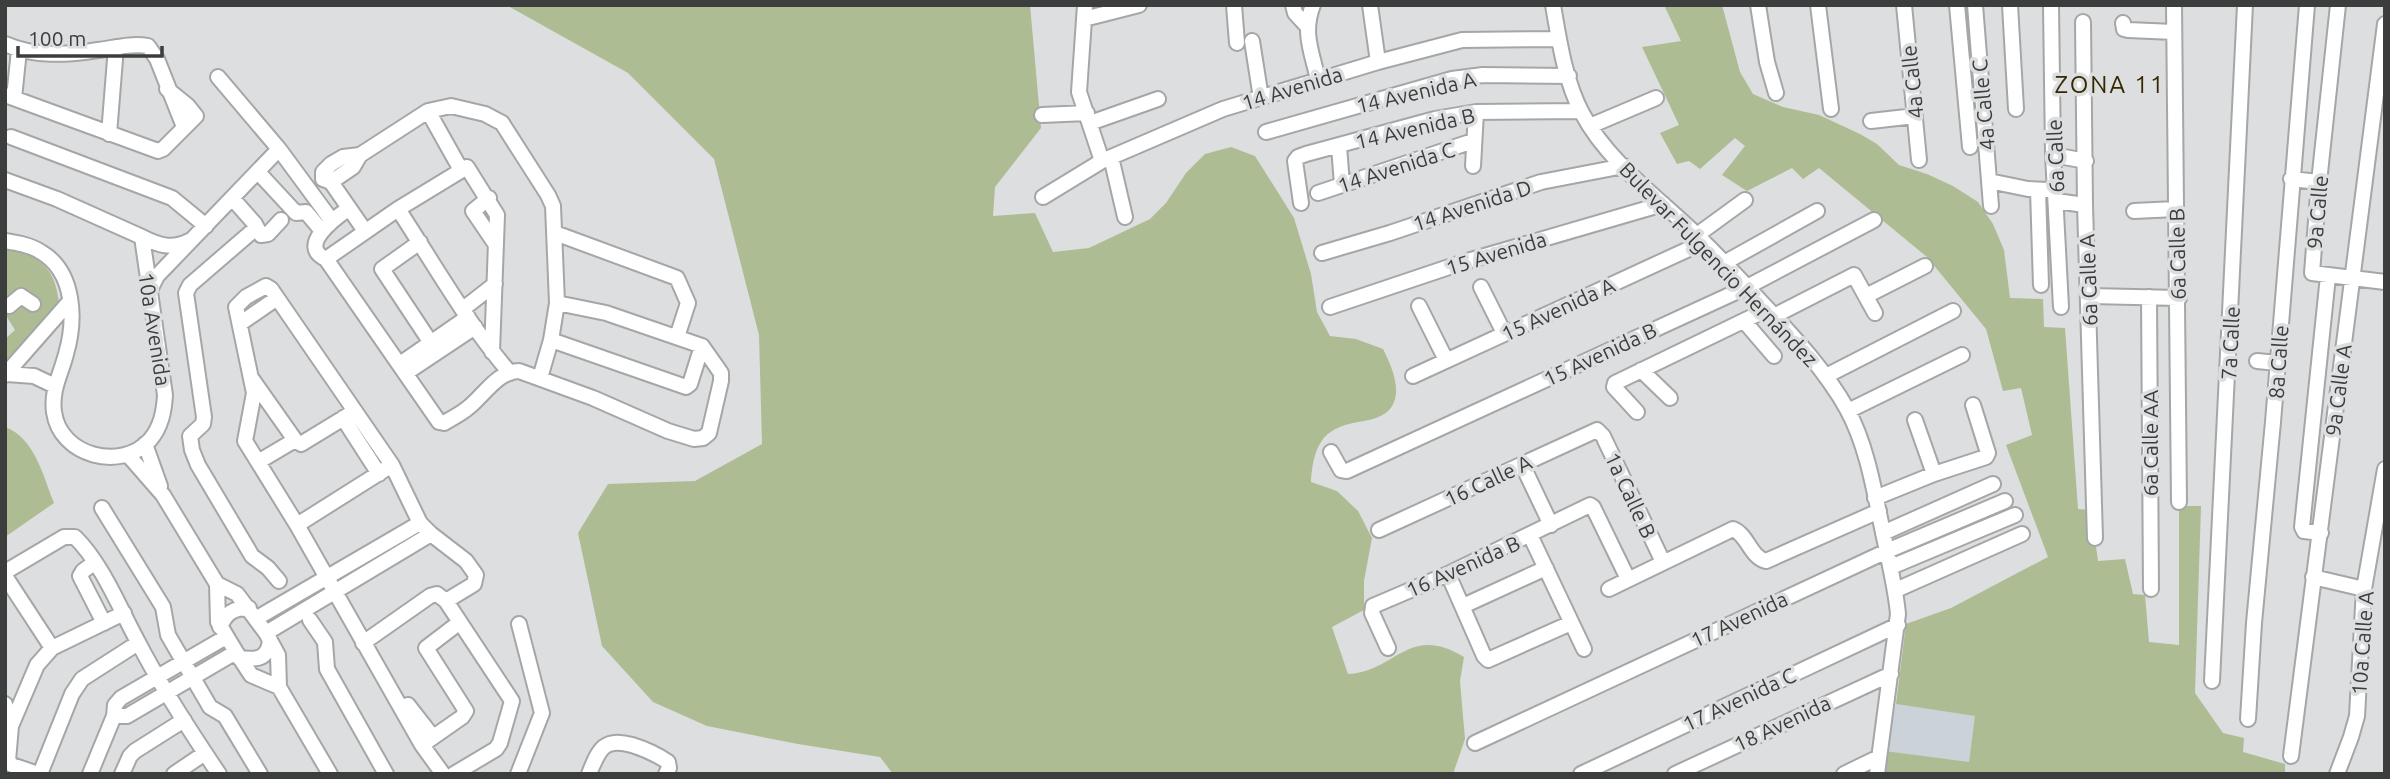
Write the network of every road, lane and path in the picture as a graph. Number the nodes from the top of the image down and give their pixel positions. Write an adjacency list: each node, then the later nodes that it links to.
1 (1139, 5): 18 (street)
2 (1234, 5): 26 (street)
3 (1293, 5): 22 (street)
4 (1313, 5): 22 (street)
5 (1370, 5): 30 (street)
6 (1553, 5): 24 (street, Bulevar Fulgencio Hernández)
7 (1758, 5): 34 (street)
8 (1818, 5): 40 (street)
9 (1904, 5): 46 (street, 4a Calle)
10 (1957, 5): 56 (street)
11 (1975, 5): 68 (street, 4a Calle C)
12 (2010, 5): 41 (street)
13 (2051, 5): 58 (street, 6a Calle)
14 (2174, 5): 23 (street, 6a Calle B)
15 (2245, 5): 221 (street, 7a Calle)
16 (2307, 5): 66 (street, 8a Calle)
17 (2338, 5): 69 (street, 9a Calle)
18 (1084, 12): 47 (street)
19 (2083, 22): 61 (street, 6a Calle A)
20 (2123, 23): 23 (street)
21 (2385, 24): 104 (street, 9a Calle A)
22 (1306, 25): 33 (street)
23 (2174, 32): 84 (street, 6a Calle B)
24 (1559, 39): 30 (street, 14 Avenida); 31 (street, Bulevar Fulgencio Hernández)
25 (1252, 41): 36 (street)
26 (1237, 43)
27 (5, 44): 29 (street)
28 (116, 47): 29 (street); 52 (street); 52 (street)
29 (19, 50): 35 (street)
30 (1378, 62): 33 (street, 14 Avenida)
31 (1569, 76): 43 (street, Bulevar Fulgencio Hernández); 50 (street, 14 Avenida A)
32 (218, 77): 57 (street)
33 (1318, 80): 36 (street, 14 Avenida)
34 (1776, 93)
35 (10, 96): 52 (street)
36 (1261, 98): 59 (street, 14 Avenida)
37 (1656, 98): 49 (street)
38 (1158, 99): 47 (street)
39 (451, 106): 42 (street); 51 (street); 94 (street)
40 (1831, 109)
41 (2016, 109)
42 (428, 111): 51 (street); 82 (street)
43 (1581, 111): 44 (street, 14 Avenida B); 49 (street, Bulevar Fulgencio Hernández)
44 (1476, 112): 54 (street); 55 (street, 14 Avenida B)
45 (1042, 115): 47 (street)
46 (1915, 116): 48 (street); 60 (street, 4a Calle)
47 (1089, 118): 59 (street)
48 (1871, 121)
49 (1590, 126): 63 (street, Bulevar Fulgencio Hernández)
50 (1266, 132)
51 (440, 133): 64 (street)
52 (109, 134)
53 (11, 136): 92 (street)
54 (1473, 141): 62 (street); 70 (street, 14 Avenida C)
55 (1339, 146): 70 (street); 77 (street, 14 Avenida B)
56 (1970, 147)
57 (279, 149): 65 (street); 81 (street)
58 (2053, 155): 61 (street); 73 (street, 6a Calle)
59 (1107, 159): 74 (street, 14 Avenida); 87 (street)
60 (1919, 160)
61 (2086, 161): 80 (street, 6a Calle A)
62 (1473, 166)
63 (1624, 166): 78 (street, Bulevar Fulgencio Hernández); 99 (street, 14 Avenida D)
64 (461, 170): 83 (street); 106 (street)
65 (258, 172): 75 (street); 81 (street)
66 (2291, 179): 69 (street); 138 (street, 8a Calle)
67 (5, 180): 95 (street)
68 (1989, 181): 71 (street); 79 (street, 4a Calle C)
69 (2319, 181): 103 (street, 9a Calle)
70 (1342, 184): 72 (street, 14 Avenida C)
71 (2038, 190): 73 (street); 107 (street)
72 (1318, 193)
73 (2056, 195): 80 (street); 121 (street, 6a Calle)
74 (1043, 197)
75 (232, 198): 91 (street); 92 (street)
76 (1745, 200): 96 (street)
77 (1301, 203)
78 (1663, 204): 96 (street, Bulevar Fulgencio Hernández); 120 (street, 15 Avenida)
79 (1991, 205)
80 (2085, 205): 112 (street, 6a Calle A)
81 (311, 207): 90 (street)
82 (348, 209): 90 (street); 93 (street)
83 (398, 209): 93 (street); 98 (street)
84 (2176, 209): 86 (street); 114 (street, 6a Calle B)
85 (1817, 211): 101 (street)
86 (2134, 211)
87 (1125, 216)
88 (281, 220): 91 (street)
89 (1874, 220): 108 (street, 15 Avenida B)
90 (327, 226): 100 (street)
91 (256, 228): 192 (street)
92 (201, 232): 95 (street); 110 (street)
93 (365, 232): 100 (street)
94 (555, 233): 117 (street); 129 (street)
95 (142, 237): 110 (street, 10a Avenida)
96 (1700, 239): 101 (street, Bulevar Fulgencio Hernández); 128 (street, 15 Avenida A)
97 (5, 241): 115 (street)
98 (420, 242): 125 (street); 131 (street)
99 (1322, 253)
100 (326, 259): 139 (street)
101 (1724, 263): 108 (street, Bulevar Fulgencio Hernández)
102 (1925, 266): 111 (street)
103 (2328, 276): 104 (street); 177 (street, 9a Calle)
104 (2353, 278): 105 (street); 177 (street, 9a Calle A)
105 (2385, 282)
106 (495, 284): 125 (street); 133 (street)
107 (2041, 285)
108 (1746, 286): 123 (street, Bulevar Fulgencio Hernández); 157 (street, 15 Avenida B)
109 (1481, 287): 128 (street)
110 (149, 292): 156 (street, 10a Avenida)
111 (1866, 296): 123 (street); 124 (street)
112 (2090, 296): 113 (street); 181 (street, 6a Calle A)
113 (2149, 297): 114 (street); 195 (street, 6a Calle AA)
114 (2179, 298): 168 (street, 6a Calle B)
115 (70, 301): 142 (street); 147 (street)
116 (7, 302): 118 (street); 126 (street)
117 (557, 303): 129 (street); 130 (street)
118 (33, 304)
119 (1419, 306): 136 (street)
120 (1330, 307)
121 (2061, 307)
122 (1952, 311): 144 (street)
123 (1771, 313): 127 (street); 144 (street, Bulevar Fulgencio Hernández)
124 (1875, 313)
125 (468, 318): 131 (street); 133 (street); 139 (street)
126 (16, 320)
127 (1744, 321): 135 (street); 140 (street)
128 (1504, 333): 136 (street, 15 Avenida A)
129 (677, 337): 132 (street)
130 (551, 340): 132 (street); 146 (street)
131 (430, 344): 139 (street)
132 (702, 346): 146 (street)
133 (492, 352): 141 (street)
134 (1962, 355): 150 (street)
135 (1774, 356)
136 (1446, 360): 143 (street, 15 Avenida A)
137 (2257, 361): 138 (street)
138 (2278, 363): 226 (street, 8a Calle)
139 (403, 369): 141 (street)
140 (1641, 370): 148 (street); 151 (street)
141 (510, 373): 146 (street)
142 (6, 375): 147 (street)
143 (1413, 376)
144 (1826, 376): 150 (street, Bulevar Fulgencio Hernández)
145 (251, 378): 152 (street); 155 (street); 159 (street)
146 (540, 379)
147 (55, 386): 158 (street)
148 (1670, 398)
149 (1973, 405): 164 (street)
150 (1848, 411): 169 (street, Bulevar Fulgencio Hernández)
151 (1637, 412)
152 (349, 415): 155 (street); 161 (street); 163 (street)
153 (1915, 420): 164 (street)
154 (1597, 430): 160 (street, 16 Calle A); 183 (street, 1a Calle B)
155 (295, 440): 159 (street)
156 (145, 444): 158 (street, 10a Avenida); 166 (street)
157 (1331, 452)
158 (128, 455): 166 (street)
159 (258, 462): 173 (street)
160 (1522, 464): 174 (street); 175 (street, 16 Calle A)
161 (392, 465): 163 (street); 172 (street)
162 (2385, 469): 196 (street, 10a Calle A)
163 (379, 474): 173 (street)
164 (1934, 474): 169 (street)
165 (1993, 484): 176 (street)
166 (163, 495): 193 (street)
167 (2006, 501): 182 (street, 17 Avenida)
168 (2179, 502)
169 (1877, 504): 176 (street, Bulevar Fulgencio Hernández); 183 (street)
170 (102, 508): 217 (street)
171 (2015, 515): 185 (street)
172 (420, 523): 178 (street); 189 (street)
173 (297, 525): 189 (street)
174 (1551, 525): 180 (street, 16 Avenida B); 191 (street, 16 Avenida B)
175 (1379, 530)
176 (1883, 533): 182 (street, Bulevar Fulgencio Hernández)
177 (2320, 533): 190 (street, 9a Calle A)
178 (430, 534): 198 (street); 199 (street)
179 (2022, 534): 197 (street)
180 (1530, 536): 186 (street); 188 (street, 16 Avenida B)
181 (2095, 538)
182 (1886, 551): 185 (street, Bulevar Fulgencio Hernández); 230 (street, 17 Avenida)
183 (1663, 562): 191 (street)
184 (94, 563): 187 (street); 201 (street); 204 (street)
185 (1891, 567): 197 (street, Bulevar Fulgencio Hernández)
186 (1546, 568): 200 (street); 206 (street)
187 (5, 574): 213 (street)
188 (1448, 574): 200 (street); 214 (street, 16 Avenida B)
189 (326, 577): 198 (street); 202 (street)
190 (2313, 577): 196 (street); 232 (street, 9a Calle A)
191 (1628, 579): 194 (street)
192 (279, 581)
193 (217, 584): 202 (street); 209 (street)
194 (1609, 589)
195 (2151, 589)
196 (2364, 589): 251 (street, 10a Calle A)
197 (1896, 590): 208 (street, Bulevar Fulgencio Hernández)
198 (335, 593): 210 (street); 212 (street)
199 (446, 601): 205 (street); 212 (street)
200 (1463, 606): 206 (street)
201 (124, 613): 204 (street); 211 (street)
202 (253, 613): 209 (street); 210 (street)
203 (310, 620): 242 (street)
204 (104, 622): 213 (street)
205 (460, 622): 229 (street); 244 (street)
206 (1572, 623): 215 (street)
207 (519, 624): 234 (street)
208 (1898, 625): 218 (street, Bulevar Fulgencio Hernández); 247 (street, 17 Avenida C)
209 (223, 632): 216 (street); 217 (street)
210 (268, 637): 216 (street); 222 (street)
211 (138, 643): 219 (street); 235 (street)
212 (363, 643): 229 (street)
213 (52, 648): 228 (street)
214 (1388, 648)
215 (1584, 649)
216 (237, 655): 220 (street); 222 (street)
217 (184, 662): 219 (street); 220 (street)
218 (1891, 674): 233 (street, Bulevar Fulgencio Hernández); 248 (street, 18 Avenida)
219 (158, 677): 223 (street); 225 (street)
220 (193, 677): 223 (street); 240 (street)
221 (2212, 681)
222 (279, 687): 241 (street)
223 (167, 692): 225 (street); 227 (street)
224 (5, 704): 228 (street)
225 (114, 716): 236 (street)
226 (2248, 719)
227 (184, 720): 231 (street); 237 (street)
228 (10, 726): 235 (street)
229 (428, 741): 243 (street)
230 (1475, 743)
231 (205, 753): 238 (street); 239 (street)
232 (2291, 756)
233 (1879, 757): 249 (street); 250 (street, Bulevar Fulgencio Hernández)
234 (519, 773)
235 (39, 774)
236 (90, 774)
237 (122, 774)
238 (174, 774)
239 (219, 774)
240 (260, 774)
241 (330, 774)
242 (386, 774)
243 (443, 774)
244 (454, 774)
245 (589, 774): 246 (street)
246 (666, 774)
247 (1581, 774)
248 (1675, 774)
249 (1844, 774)
250 (1877, 774)
251 (2337, 774)

